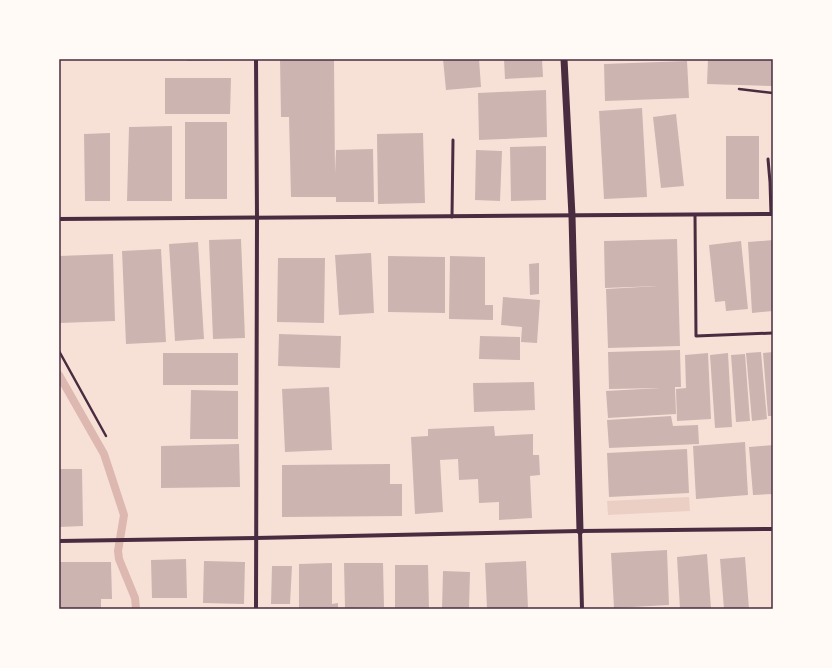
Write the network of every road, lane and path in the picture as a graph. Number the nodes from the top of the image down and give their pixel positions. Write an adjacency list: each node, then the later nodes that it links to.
1 (256, 59): 11 (street)
2 (564, 59): 9 (street)
3 (739, 89): 4 (path)
4 (773, 93)
5 (453, 140): 10 (lane)
6 (768, 159): 7 (lane)
7 (772, 214): 8 (street)
8 (695, 215): 9 (street); 13 (lane)
9 (572, 216): 10 (street); 17 (street)
10 (452, 217): 11 (street)
11 (257, 218): 12 (street); 18 (street)
12 (59, 219)
13 (773, 333)
14 (59, 351): 15 (path)
15 (106, 436)
16 (773, 529): 17 (street)
17 (580, 531): 18 (street); 21 (street)
18 (256, 538): 19 (street); 20 (street)
19 (59, 541)
20 (256, 609)
21 (582, 609)

